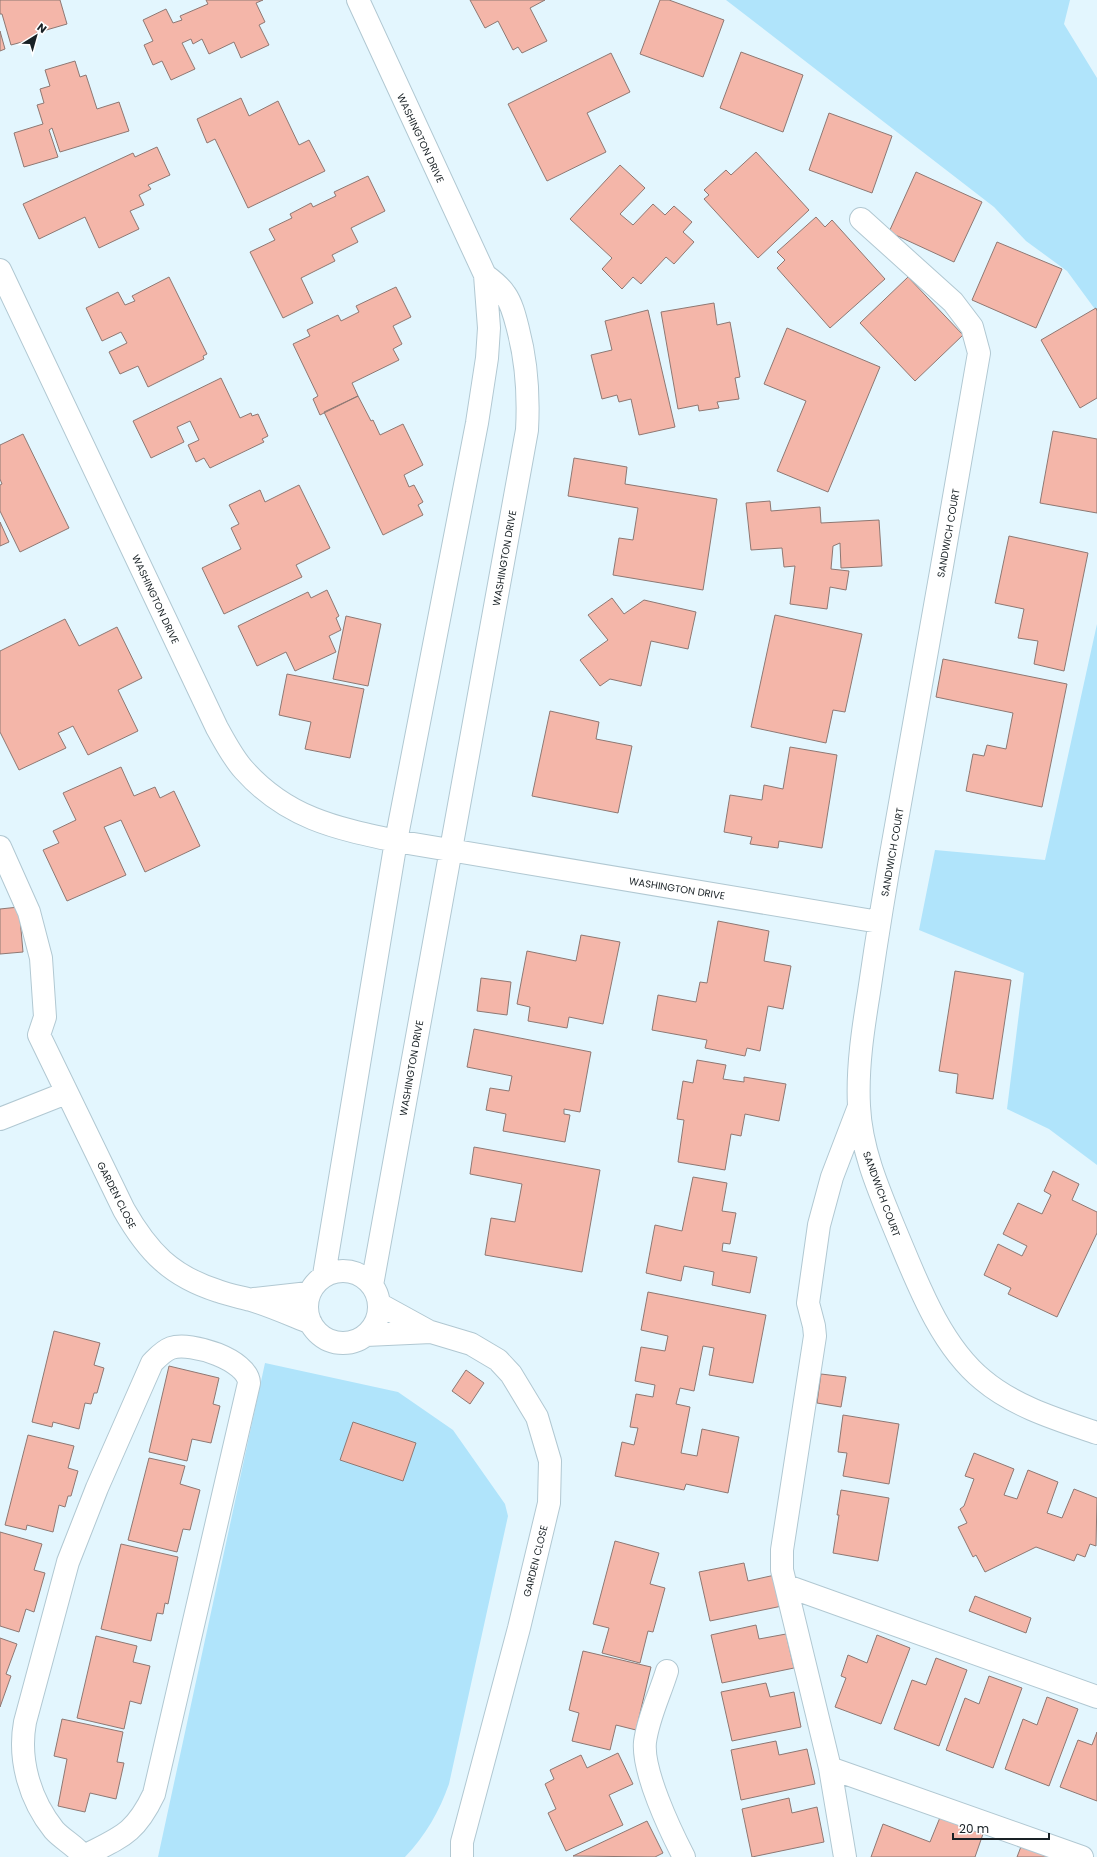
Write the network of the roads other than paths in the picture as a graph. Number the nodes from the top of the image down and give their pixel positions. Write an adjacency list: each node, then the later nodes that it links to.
1 (358, 0): 4 (street, WASHINGTON DRIVE)
2 (861, 219): 8 (street, SANDWICH COURT)
3 (0, 270): 5 (street, WASHINGTON DRIVE)
4 (485, 275): 5 (street, WASHINGTON DRIVE); 7 (street, WASHINGTON DRIVE)
5 (396, 841): 7 (street, WASHINGTON DRIVE); 12 (street, WASHINGTON DRIVE)
6 (0, 847): 9 (street, GARDEN CLOSE)
7 (451, 850): 8 (street, WASHINGTON DRIVE); 14 (street, WASHINGTON DRIVE)
8 (879, 922): 10 (street, SANDWICH COURT)
9 (66, 1093): 11 (street); 15 (street, GARDEN CLOSE)
10 (859, 1106): 19 (street, SANDWICH COURT); 20 (street)
11 (0, 1119)
12 (324, 1276): 13 (street); 14 (street)
13 (309, 1293): 15 (street, GARDEN CLOSE); 16 (street)
14 (375, 1294): 17 (street, GARDEN CLOSE); 18 (street)
15 (251, 1300): 16 (street, GARDEN CLOSE)
16 (311, 1323): 18 (street)
17 (431, 1332): 18 (street, GARDEN CLOSE); 24 (street, GARDEN CLOSE)
18 (366, 1335)
19 (1097, 1433)
20 (787, 1586): 22 (street); 23 (street)
21 (667, 1671): 27 (street)
22 (1097, 1697)
23 (830, 1768): 28 (street); 29 (street)
24 (462, 1850): 26 (street)
25 (84, 1857): 25 (street)
26 (446, 1857)
27 (684, 1857)
28 (845, 1857)
29 (1082, 1857)

